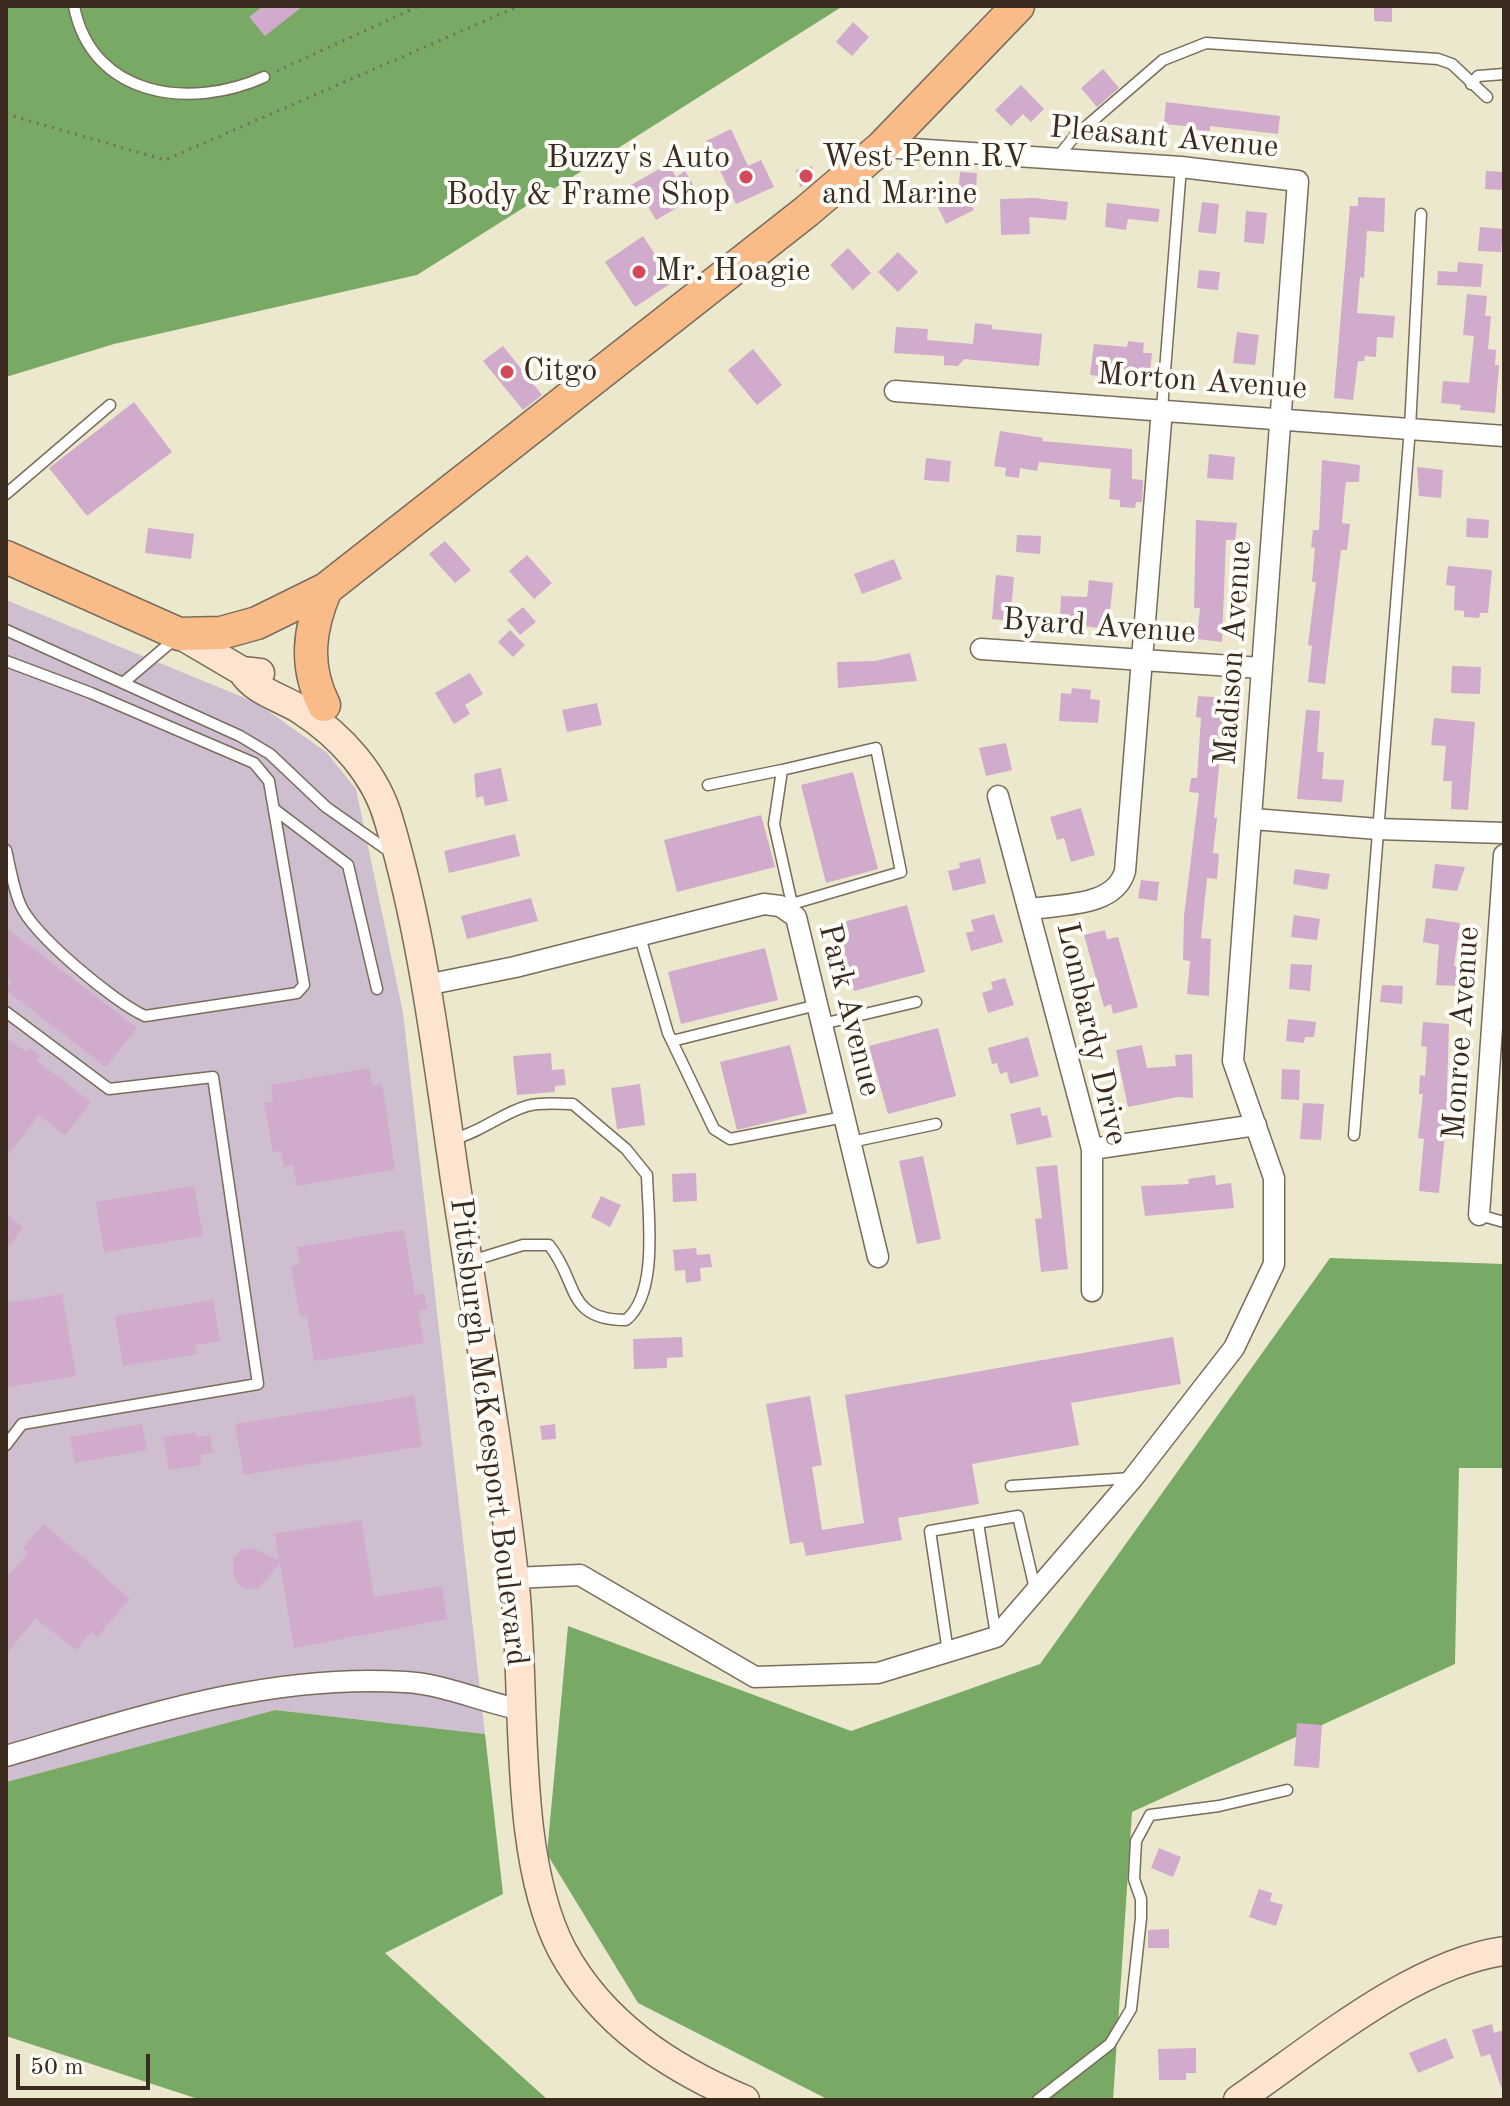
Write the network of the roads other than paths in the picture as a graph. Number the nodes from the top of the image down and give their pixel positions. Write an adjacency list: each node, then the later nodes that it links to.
1 (74, 6): 4 (lane)
2 (1018, 6): 7 (main road)
3 (1504, 74): 5 (lane)
4 (264, 77)
5 (1471, 84): 6 (lane); 8 (lane)
6 (1487, 97)
7 (882, 147): 8 (street, Pleasant Avenue); 20 (main road)
8 (1057, 158): 9 (street, Pleasant Avenue)
9 (1181, 167): 10 (street, Pleasant Avenue); 14 (lane)
10 (1298, 181): 15 (street, Madison Avenue)
11 (1421, 214): 16 (lane)
12 (895, 391): 14 (street, Morton Avenue)
13 (110, 405): 18 (lane)
14 (1162, 409): 15 (street, Morton Avenue); 24 (street)
15 (1282, 418): 16 (street, Morton Avenue); 26 (street, Madison Avenue)
16 (1410, 428): 17 (street, Morton Avenue); 36 (lane)
17 (1504, 436)
18 (6, 494)
19 (6, 557): 22 (main road, Pittsburgh McKeesport Boulevard)
20 (326, 589): 22 (main road); 29 (main road)
21 (6, 630): 28 (lane)
22 (179, 634): 27 (main road, Pittsburgh McKeesport Boulevard); 28 (lane)
23 (981, 649): 24 (street, Byard Avenue)
24 (1142, 660): 26 (street, Byard Avenue); 42 (street)
25 (6, 661): 33 (lane)
26 (1261, 668): 35 (street, Madison Avenue)
27 (242, 671): 29 (main road, Pittsburgh McKeesport Boulevard); 34 (main road, Pittsburgh McKeesport Boulevard)
28 (123, 683): 40 (lane)
29 (324, 705): 34 (main road, Pittsburgh McKeesport Boulevard)
30 (782, 770): 31 (lane); 41 (lane); 41 (lane)
31 (708, 785)
32 (998, 796): 42 (street, Lombardy Drive)
33 (274, 809): 38 (lane); 45 (lane)
34 (389, 817): 40 (main road, Pittsburgh McKeesport Boulevard)
35 (1253, 819): 36 (street); 52 (street, Madison Avenue)
36 (1378, 829): 37 (street); 53 (lane)
37 (1504, 833)
38 (6, 850)
39 (1504, 855): 57 (street, Monroe Avenue)
40 (398, 857): 44 (main road, Pittsburgh McKeesport Boulevard)
41 (786, 905): 43 (street, Park Avenue); 48 (street, Park Avenue)
42 (1031, 909): 56 (street, Lombardy Drive)
43 (640, 937): 44 (street, Park Avenue); 49 (lane)
44 (426, 985): 54 (main road, Pittsburgh McKeesport Boulevard)
45 (377, 989)
46 (916, 1002): 48 (lane)
47 (6, 1012): 62 (lane)
48 (820, 1015): 49 (lane); 50 (street, Park Avenue)
49 (672, 1041): 50 (lane)
50 (844, 1117): 55 (street, Park Avenue)
51 (936, 1124): 55 (lane)
52 (1256, 1125): 56 (street); 63 (street, Madison Avenue)
53 (1354, 1135)
54 (449, 1141): 60 (main road, Pittsburgh McKeesport Boulevard); 60 (lane)
55 (851, 1142): 59 (street, Park Avenue)
56 (1092, 1149): 61 (street, Lombardy Drive)
57 (1479, 1215): 58 (lane)
58 (1504, 1222)
59 (878, 1257)
60 (468, 1262): 66 (main road, Pittsburgh McKeesport Boulevard)
61 (1092, 1291)
62 (6, 1445)
63 (1133, 1478): 64 (lane); 67 (street, Madison Avenue)
64 (1011, 1486)
65 (978, 1523): 67 (lane); 68 (lane); 69 (lane)
66 (514, 1578): 69 (street); 70 (main road, Pittsburgh McKeesport Boulevard)
67 (1035, 1591): 68 (street, Madison Avenue)
68 (996, 1637): 69 (street)
69 (948, 1652)
70 (523, 1710): 71 (street); 74 (main road, Pittsburgh McKeesport Boulevard)
71 (6, 1756)
72 (1287, 1790): 75 (lane)
73 (1504, 1951): 76 (main road)
74 (745, 2100)
75 (1038, 2100)
76 (1238, 2100)

